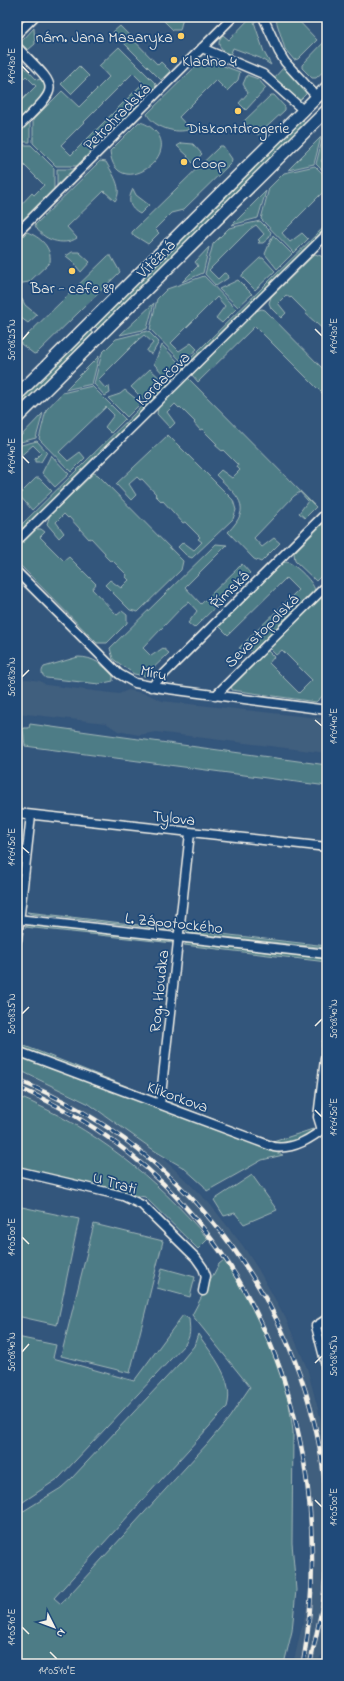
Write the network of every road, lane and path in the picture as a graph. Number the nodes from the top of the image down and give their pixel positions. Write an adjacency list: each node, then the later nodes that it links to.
1 (34, 17): 4 (street)
2 (233, 17): 6 (street, Petrohradská)
3 (263, 17): 8 (street)
4 (17, 34)
5 (17, 47): 13 (street)
6 (202, 48): 10 (street); 14 (street, Petrohradská)
7 (327, 87): 8 (main road, Vítězná)
8 (317, 97): 9 (main road); 10 (main road, Vítězná)
9 (327, 107)
10 (303, 110): 12 (main road); 16 (main road, Vítězná)
11 (327, 110): 12 (main road, Vítězná)
12 (316, 121): 17 (main road, Vítězná)
13 (17, 128)
14 (17, 233)
15 (327, 234): 19 (street, Kordačova)
16 (17, 395)
17 (17, 418)
18 (327, 512): 22 (street, Římská)
19 (17, 541)
20 (17, 572): 22 (street, Míru)
21 (327, 585): 23 (street, Sevastopolská)
22 (151, 687): 23 (street, Míru)
23 (215, 696): 24 (street, Míru)
24 (327, 710)
25 (17, 813): 26 (street, Tylova)
26 (31, 815): 27 (street, Tylova); 29 (street)
27 (190, 833): 28 (street, Tylova); 30 (street, Rog. Houdka)
28 (327, 847)
29 (18, 919): 30 (street, L. Zápotockého); 31 (street)
30 (179, 936): 32 (street, L. Zápotockého); 35 (street, Rog. Houdka)
31 (17, 940)
32 (327, 954)
33 (327, 1043): 36 (street)
34 (17, 1051): 35 (street, Klikorkova)
35 (160, 1104): 36 (street, Klikorkova)
36 (325, 1128)
37 (17, 1171): 38 (street, U Trati)
38 (203, 1291)
39 (327, 1319): 40 (street)
40 (327, 1369)

